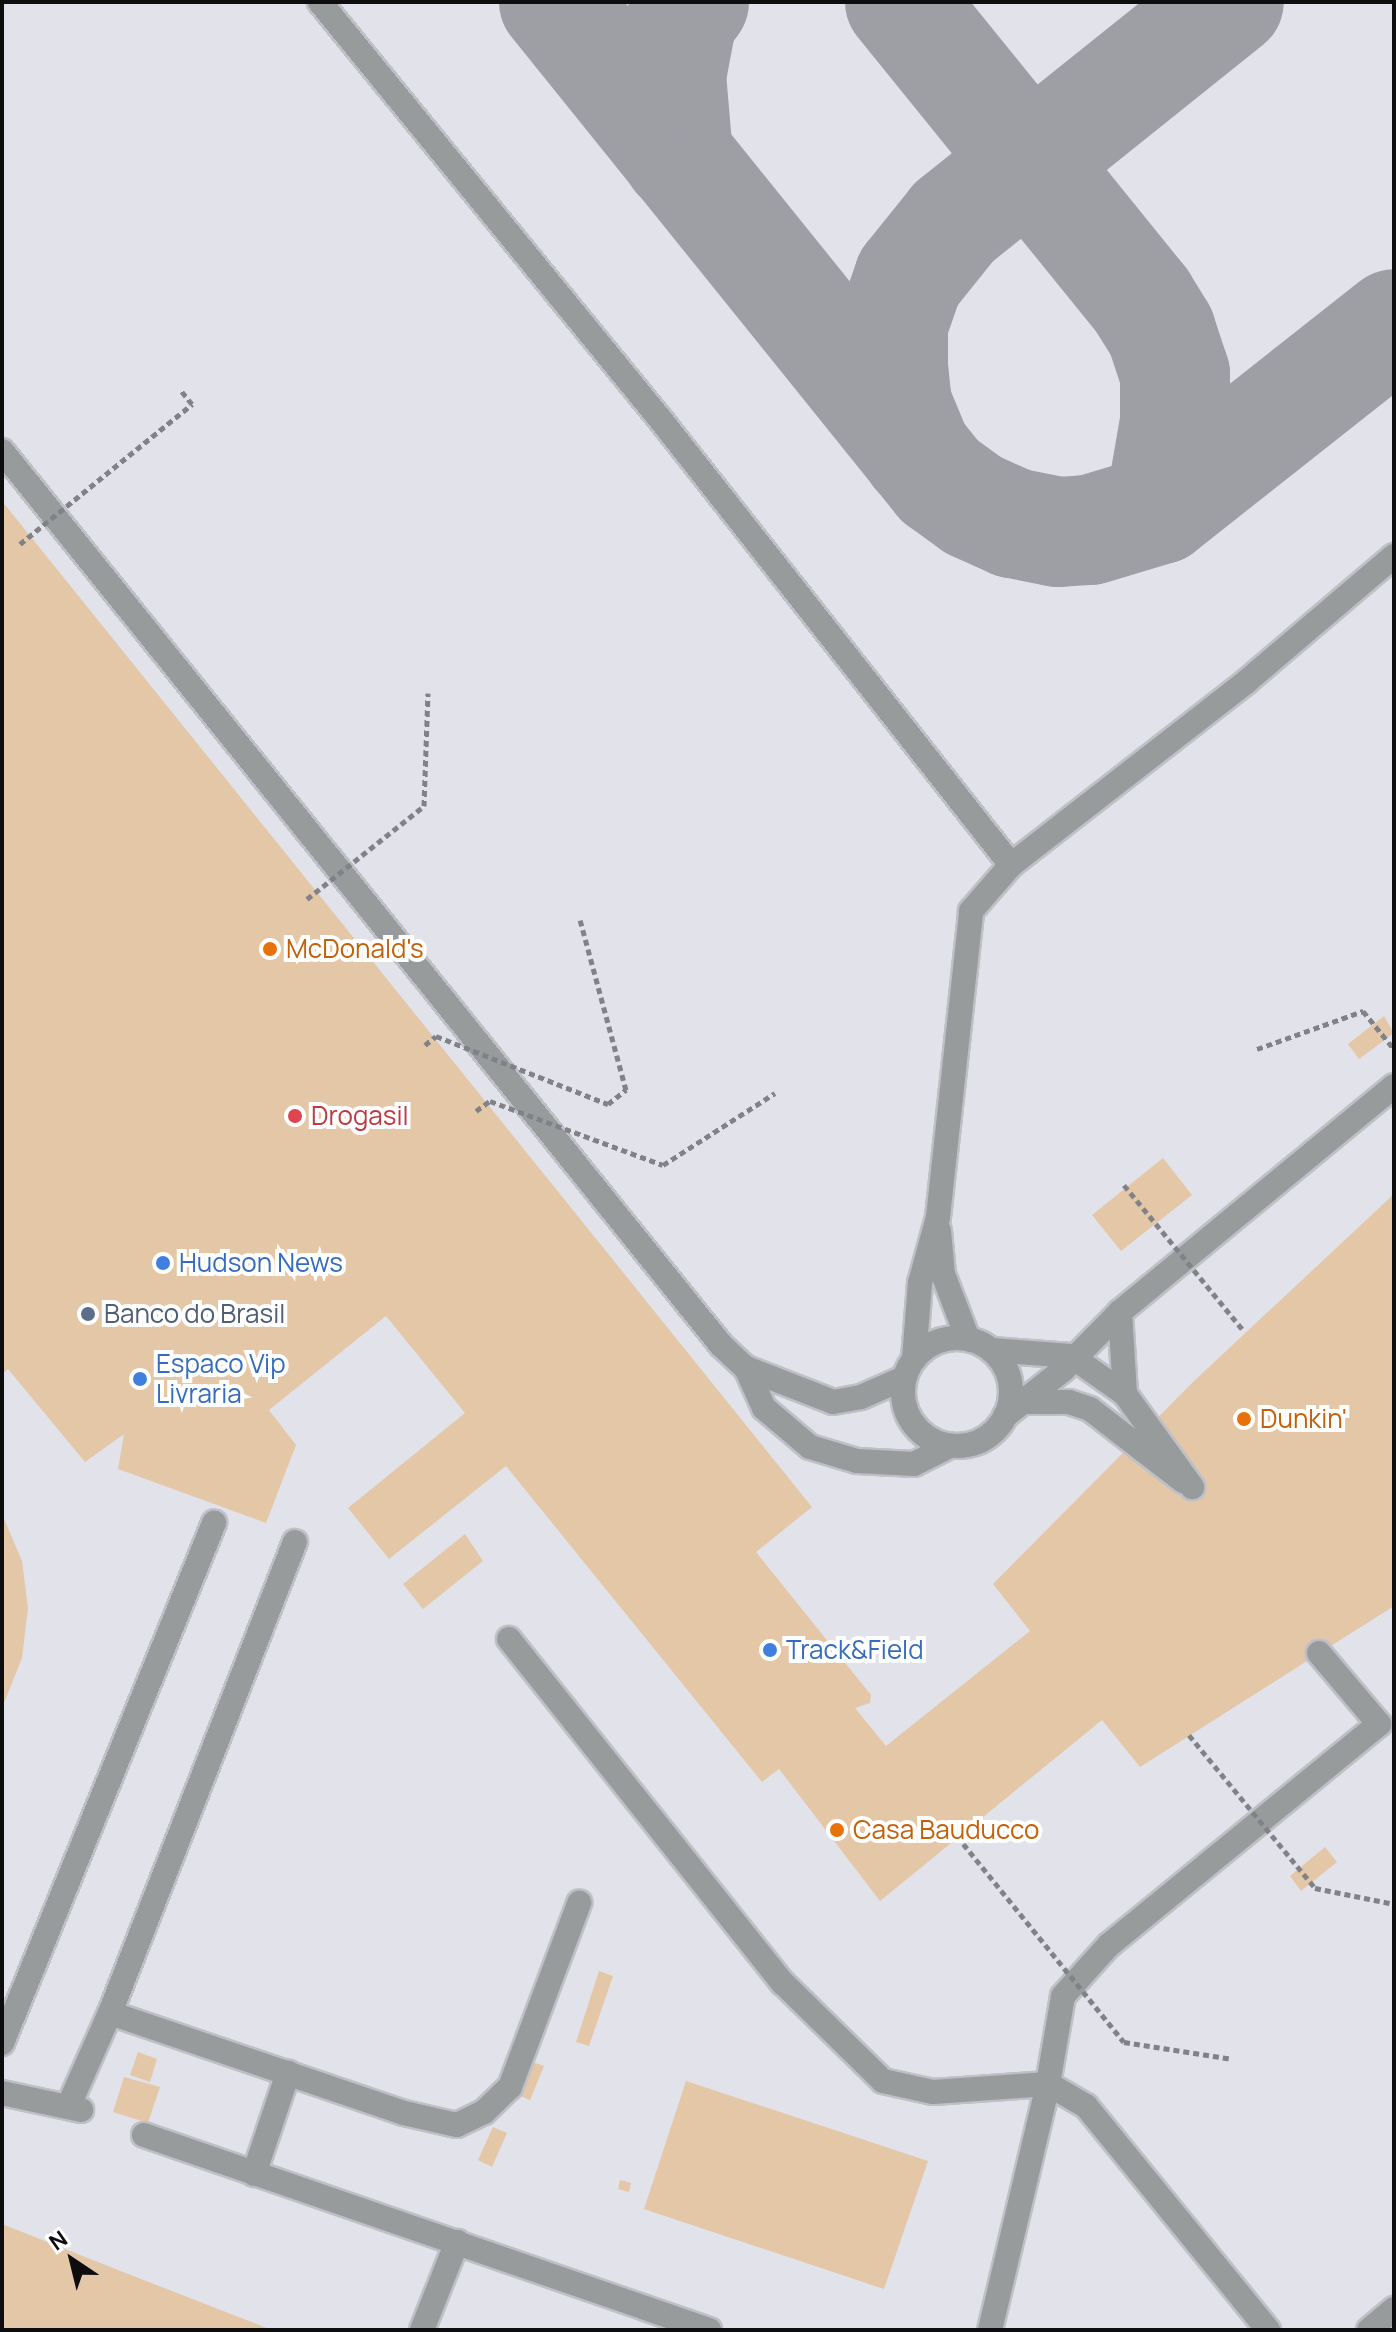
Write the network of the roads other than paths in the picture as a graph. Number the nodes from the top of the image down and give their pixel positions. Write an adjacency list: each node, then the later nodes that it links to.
1 (320, 2): 4 (lane)
2 (2, 451): 11 (lane)
3 (1394, 556): 4 (lane)
4 (1011, 865): 6 (lane)
5 (1394, 1086): 7 (lane)
6 (938, 1217): 8 (lane); 12 (lane)
7 (1120, 1312): 10 (lane); 13 (lane)
8 (968, 1339): 9 (lane); 12 (lane)
9 (992, 1350): 10 (lane); 14 (lane)
10 (1071, 1356): 13 (lane); 14 (lane)
11 (746, 1368): 12 (lane); 15 (lane)
12 (909, 1369): 15 (lane)
13 (1125, 1394): 14 (lane)
14 (1014, 1409): 15 (lane)
15 (950, 1446)
16 (214, 1523): 23 (lane)
17 (295, 1542): 22 (lane)
18 (509, 1639): 25 (lane)
19 (1319, 1653): 20 (lane)
20 (1386, 1718): 25 (lane)
21 (579, 1903): 24 (lane)
22 (110, 2013): 24 (lane); 26 (lane)
23 (2, 2043)
24 (288, 2073): 28 (lane)
25 (1048, 2084): 33 (lane); 34 (lane)
26 (2, 2093)
27 (144, 2135): 28 (lane)
28 (254, 2174): 29 (lane)
29 (457, 2242): 31 (lane); 32 (lane)
30 (1394, 2309): 35 (lane)
31 (422, 2330)
32 (709, 2330)
33 (990, 2330)
34 (1268, 2330)
35 (1369, 2330)

